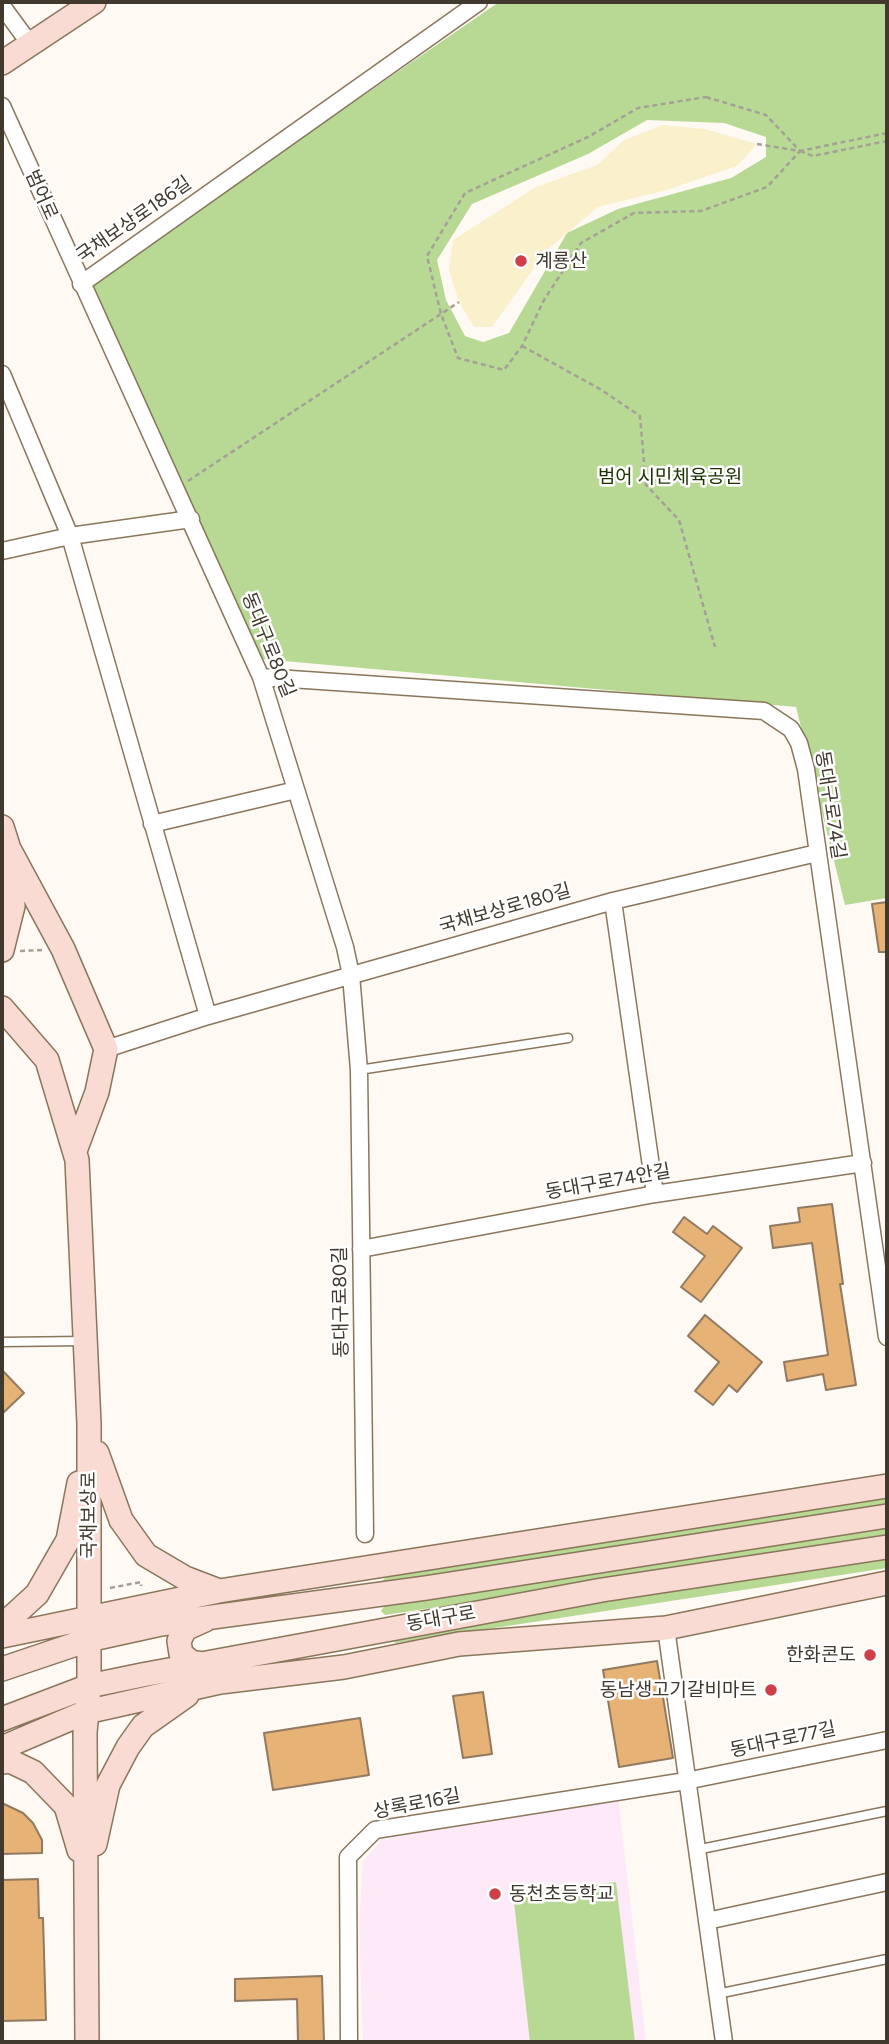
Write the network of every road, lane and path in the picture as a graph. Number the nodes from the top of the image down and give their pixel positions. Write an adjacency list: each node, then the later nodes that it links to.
1 (94, 2): 4 (main road)
2 (479, 2): 11 (street, 국채보상로186길)
3 (2, 6): 4 (street)
4 (30, 44): 5 (main road)
5 (2, 63)
6 (2, 106): 11 (street, 범어로)
7 (887, 133): 10 (path)
8 (887, 141): 10 (path)
9 (757, 144): 10 (path)
10 (800, 150): 13 (path); 14 (path)
11 (80, 284): 16 (street, 국채보상로186길)
12 (459, 302): 13 (path)
13 (441, 314): 14 (path); 16 (path)
14 (522, 346): 20 (path)
15 (2, 374): 18 (street)
16 (177, 489): 17 (street, 국채보상로186길)
17 (191, 519): 18 (street); 21 (street, 동대구로80길)
18 (70, 536): 19 (street); 23 (street)
19 (2, 551)
20 (715, 647)
21 (261, 677): 22 (street, 동대구로80길); 25 (street, 동대구로74길)
22 (296, 790): 23 (street); 29 (street, 동대구로80길)
23 (152, 824): 31 (street)
24 (4, 845): 27 (main road); 28 (main road)
25 (817, 853): 26 (street, 국채보상로180길); 36 (street, 동대구로74길)
26 (613, 901): 29 (street, 국채보상로180길); 37 (street)
27 (3, 947): 28 (path)
28 (63, 949): 33 (main road)
29 (351, 975): 31 (street, 국채보상로180길); 34 (street, 동대구로80길)
30 (2, 1008): 35 (main road, 국채보상로)
31 (208, 1016): 33 (street, 국채보상로180길)
32 (568, 1038): 34 (lane)
33 (106, 1048): 35 (main road)
34 (359, 1070): 38 (street, 동대구로80길)
35 (75, 1151): 40 (main road, 국채보상로)
36 (863, 1163): 37 (street, 동대구로74안길); 39 (street, 동대구로74길)
37 (655, 1194): 38 (street, 동대구로74안길)
38 (361, 1249): 45 (street, 동대구로80길)
39 (887, 1337)
40 (84, 1341): 41 (lane); 42 (main road, 국채보상로)
41 (2, 1342)
42 (89, 1424): 48 (main road); 50 (main road); 52 (main road, 국채보상로)
43 (887, 1486): 48 (main road, 동대구로)
44 (887, 1516): 49 (main road, 동대구로)
45 (365, 1534)
46 (887, 1547): 54 (main road, 동대구로)
47 (887, 1583): 51 (main road, 동대구로)
48 (219, 1591): 52 (main road, 동대구로)
49 (214, 1616): 52 (main road, 동대구로); 54 (main road)
50 (2, 1626)
51 (666, 1628): 56 (main road, 동대구로); 63 (street)
52 (88, 1629): 53 (main road); 55 (main road, 동대구로); 57 (main road, 국채보상로)
53 (2, 1636)
54 (204, 1664): 57 (main road, 동대구로)
55 (2, 1669)
56 (220, 1682): 58 (main road); 66 (main road)
57 (89, 1686): 58 (main road, 국채보상로); 59 (main road, 동대구로)
58 (86, 1712): 61 (main road); 66 (main road, 국채보상로)
59 (2, 1720)
60 (887, 1740): 63 (street, 동대구로77길)
61 (2, 1748)
62 (2, 1762): 66 (main road)
63 (686, 1781): 65 (street); 72 (street, 상록로16길)
64 (887, 1811): 65 (lane)
65 (696, 1850): 68 (street)
66 (87, 1874): 71 (main road, 국채보상로)
67 (887, 1882): 68 (street)
68 (706, 1921): 70 (street)
69 (887, 1959): 70 (lane)
70 (717, 1994): 73 (street)
71 (87, 2042)
72 (349, 2042)
73 (724, 2042)

